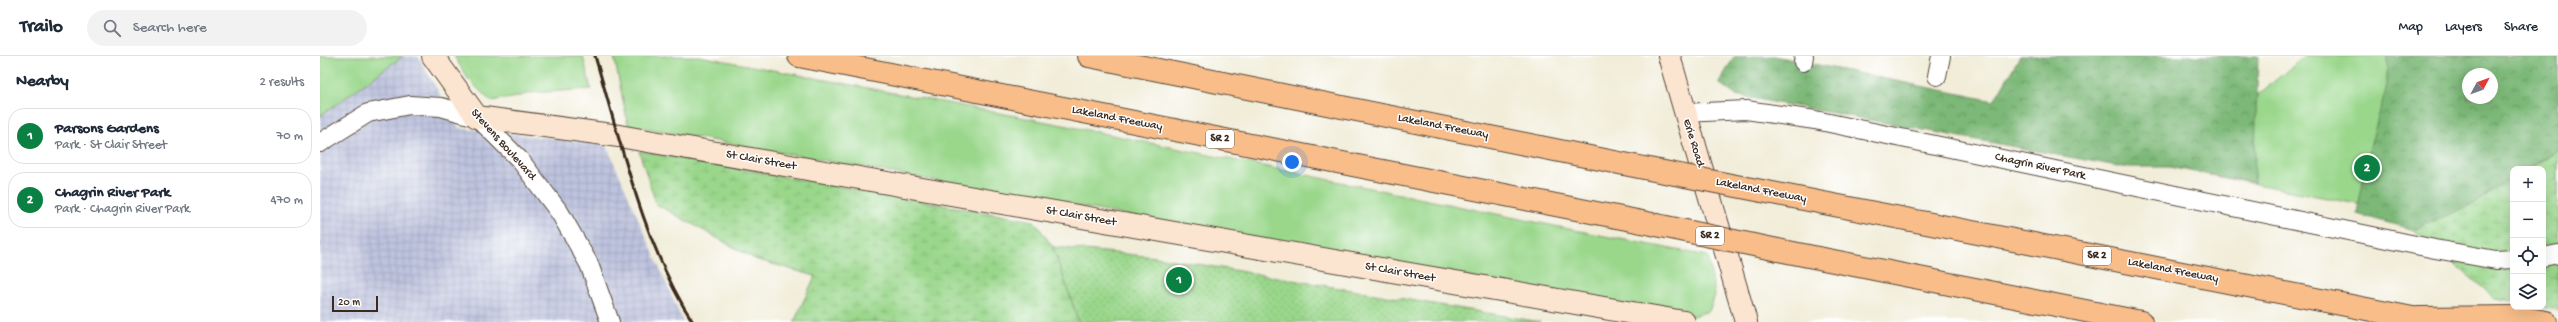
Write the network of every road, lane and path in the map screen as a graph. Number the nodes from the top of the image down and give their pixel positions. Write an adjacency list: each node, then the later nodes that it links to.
1 (434, 56): 8 (street, Stevens Boulevard)
2 (799, 56): 17 (highway, Lakeland Freeway / SR 2, bridge)
3 (1089, 56): 13 (highway, Lakeland Freeway / SR 2, bridge)
4 (1669, 56): 7 (street, Erie Road)
5 (1941, 56): 6 (street)
6 (1937, 76)
7 (1684, 113): 12 (street, Chagrin River Park); 16 (street, Erie Road)
8 (477, 117): 9 (street); 14 (street, Stevens Boulevard); 15 (street, St Clair Street)
9 (320, 143)
10 (2558, 254): 11 (street)
11 (2546, 256)
12 (2510, 259)
13 (2410, 318): 18 (highway, Lakeland Freeway / SR 2); 19 (highway)
14 (610, 322)
15 (1684, 322)
16 (1746, 322)
17 (2141, 322)
18 (2433, 322)
19 (2546, 322)

